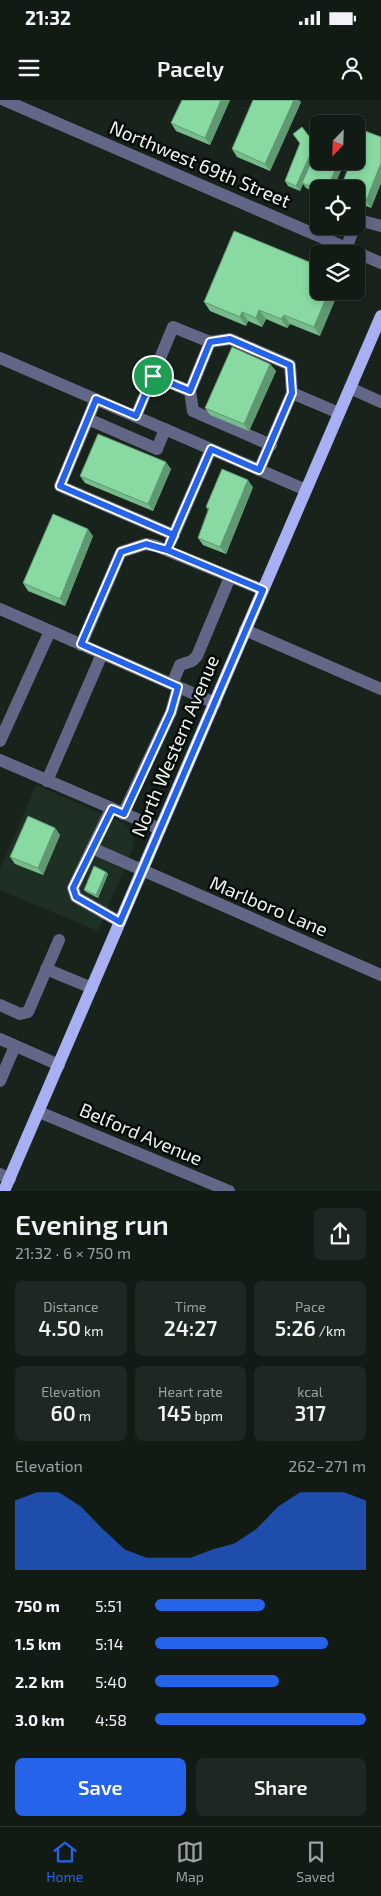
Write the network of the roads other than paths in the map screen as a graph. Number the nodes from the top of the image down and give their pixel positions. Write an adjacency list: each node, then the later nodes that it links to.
1 (4, 100): 4 (street, Northwest 69th Street)
2 (365, 222): 3 (street)
3 (381, 226)
4 (339, 245)
5 (365, 256): 6 (street, Northwest 69th Street)
6 (381, 263)
7 (381, 316): 11 (main road, North Western Avenue)
8 (210, 342): 10 (street); 12 (street); 13 (street)
9 (0, 358): 14 (street)
10 (153, 376): 12 (street); 17 (street)
11 (350, 388): 15 (street); 16 (main road, North Western Avenue)
12 (190, 391): 20 (street)
13 (292, 393): 16 (street); 20 (street)
14 (96, 399): 17 (street); 18 (street)
15 (381, 402)
16 (339, 413): 23 (main road, North Western Avenue)
17 (136, 416): 19 (street)
18 (88, 420): 19 (street); 24 (street)
19 (165, 429): 21 (street)
20 (271, 445): 22 (street)
21 (211, 449): 22 (street); 24 (street)
22 (259, 470): 23 (street)
23 (306, 490): 27 (main road, North Western Avenue)
24 (174, 535): 25 (street)
25 (167, 550): 26 (street); 31 (street)
26 (230, 577): 27 (street); 33 (street)
27 (263, 590): 29 (main road, North Western Avenue)
28 (0, 609): 30 (street)
29 (245, 630): 34 (street); 35 (main road, North Western Avenue)
30 (50, 631): 31 (street); 36 (street)
31 (81, 644): 32 (street)
32 (102, 654): 33 (street); 38 (street)
33 (175, 685): 35 (street); 39 (street)
34 (381, 689)
35 (215, 703): 40 (main road, North Western Avenue)
36 (0, 741)
37 (0, 760): 38 (street)
38 (47, 781): 39 (street)
39 (118, 811): 40 (street); 41 (street)
40 (160, 829): 42 (main road, North Western Avenue)
41 (92, 848): 42 (street, Marlboro Lane); 43 (street)
42 (142, 871): 43 (main road, North Western Avenue); 46 (street, Marlboro Lane)
43 (120, 922): 47 (main road, North Western Avenue)
44 (59, 940): 45 (street)
45 (46, 969): 47 (street); 48 (street)
46 (381, 975)
47 (92, 988): 51 (main road, North Western Avenue)
48 (0, 1005)
49 (0, 1039): 50 (street)
50 (16, 1046): 51 (street); 52 (street)
51 (59, 1065): 53 (main road, North Western Avenue)
52 (0, 1081)
53 (39, 1112): 54 (main road, North Western Avenue); 56 (street, Belford Avenue)
54 (5, 1177): 55 (main road, North Western Avenue)
55 (4, 1191)
56 (229, 1191)

